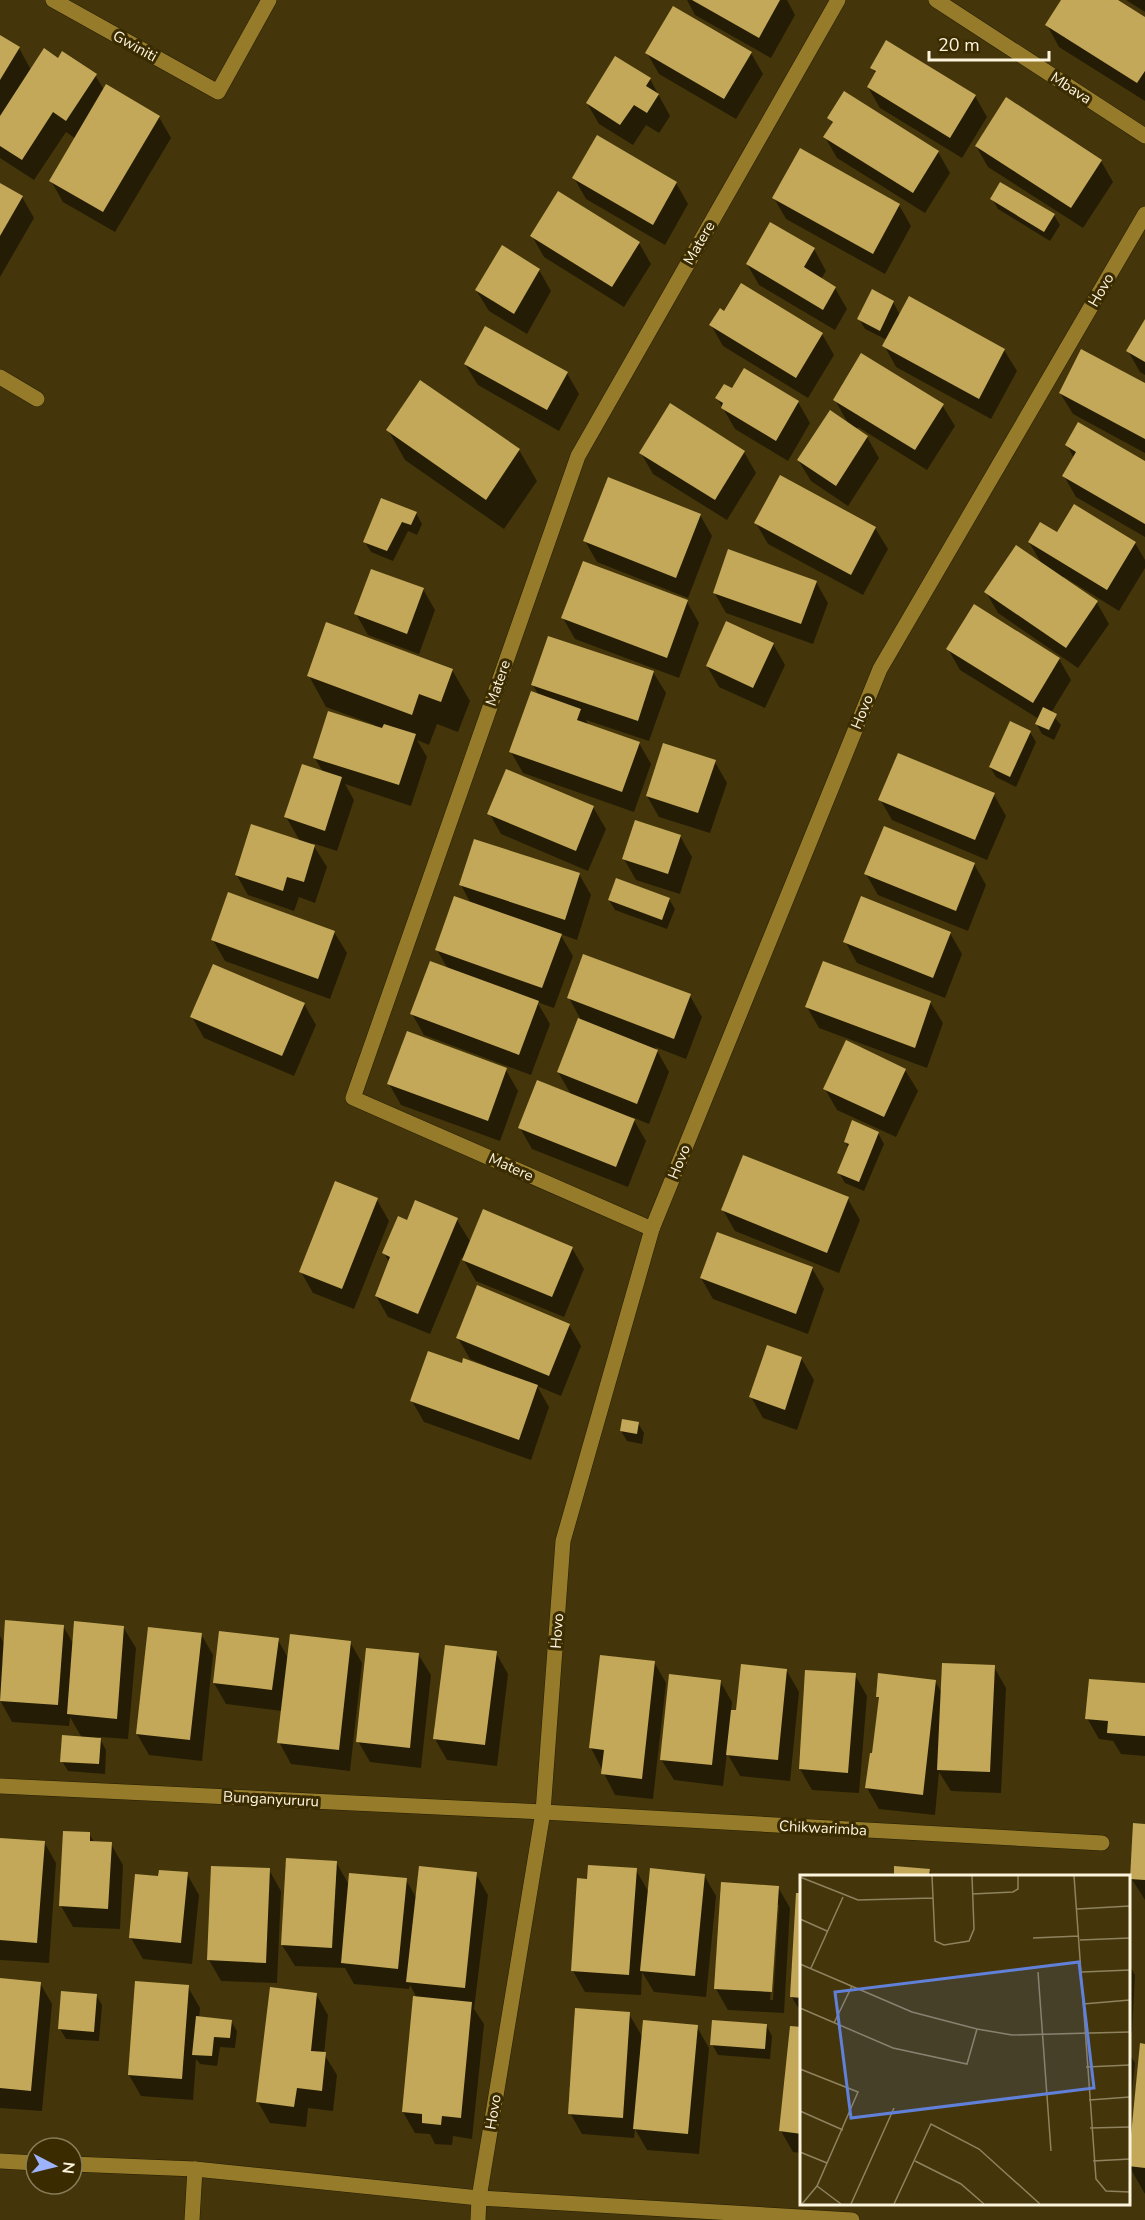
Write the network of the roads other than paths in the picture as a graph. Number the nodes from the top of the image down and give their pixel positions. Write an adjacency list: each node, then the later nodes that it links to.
1 (52, 0): 2 (street, Gwiniti)
2 (269, 0)
3 (838, 0): 9 (street, Matere)
4 (936, 0): 5 (street, Mbava)
5 (1145, 136)
6 (1145, 214): 9 (street, Hovo)
7 (0, 377): 8 (street)
8 (37, 399)
9 (652, 1229): 11 (street, Hovo)
10 (0, 1786): 11 (street, Bunganyururu)
11 (543, 1812): 12 (street, Chikwarimba); 17 (street, Hovo)
12 (1102, 1844)
13 (0, 2161): 14 (street)
14 (24, 2162)
15 (84, 2164): 16 (street)
16 (195, 2169): 17 (street); 19 (street)
17 (479, 2198): 18 (street); 20 (street, Hovo)
18 (762, 2217): 21 (street)
19 (192, 2220)
20 (478, 2220)
21 (852, 2220)

